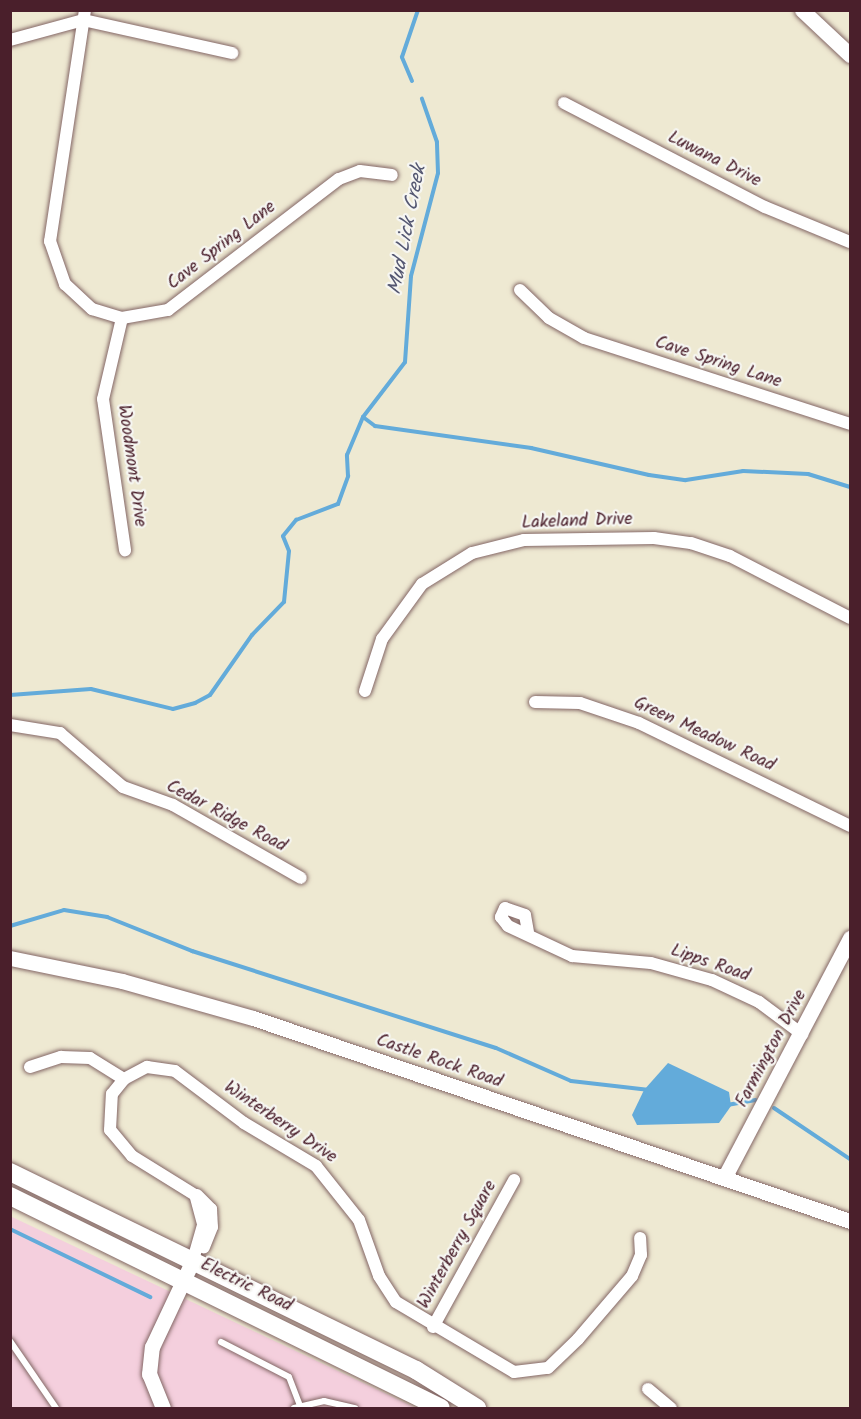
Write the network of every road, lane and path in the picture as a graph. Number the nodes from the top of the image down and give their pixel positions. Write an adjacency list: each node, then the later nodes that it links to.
1 (802, 10): 5 (street)
2 (84, 15): 3 (street); 4 (street); 10 (street, Cave Spring Lane)
3 (10, 40)
4 (232, 52)
5 (850, 55)
6 (564, 103): 8 (street, Luwana Drive)
7 (392, 176): 10 (street, Cave Spring Lane)
8 (850, 242)
9 (520, 290): 11 (street, Cave Spring Lane)
10 (122, 318): 12 (street, Woodmont Drive)
11 (850, 424)
12 (125, 550)
13 (850, 618): 14 (street, Lakeland Drive)
14 (364, 691)
15 (535, 702): 17 (street, Green Meadow Road)
16 (10, 725): 18 (street, Cedar Ridge Road)
17 (850, 826)
18 (301, 878)
19 (528, 932): 22 (street, Lipps Road)
20 (850, 938): 22 (street, Farmington Drive)
21 (10, 958): 26 (street, Castle Rock Road)
22 (802, 1034): 26 (street, Farmington Drive)
23 (30, 1067): 24 (street)
24 (124, 1079): 31 (street); 33 (street, Winterberry Drive)
25 (10, 1172): 31 (main road, Electric Road)
26 (725, 1176): 29 (street, Castle Rock Road)
27 (514, 1180): 33 (street, Winterberry Square)
28 (10, 1196): 32 (main road, Electric Road)
29 (850, 1221)
30 (640, 1238): 33 (street, Winterberry Drive)
31 (193, 1260): 32 (street); 42 (main road, Electric Road)
32 (181, 1278): 39 (street); 41 (main road, Electric Road)
33 (433, 1327)
34 (10, 1341): 38 (lane)
35 (221, 1342): 37 (lane)
36 (648, 1389): 43 (street)
37 (297, 1407): 40 (lane)
38 (56, 1408)
39 (163, 1408)
40 (355, 1408)
41 (438, 1408)
42 (477, 1408)
43 (671, 1408)

